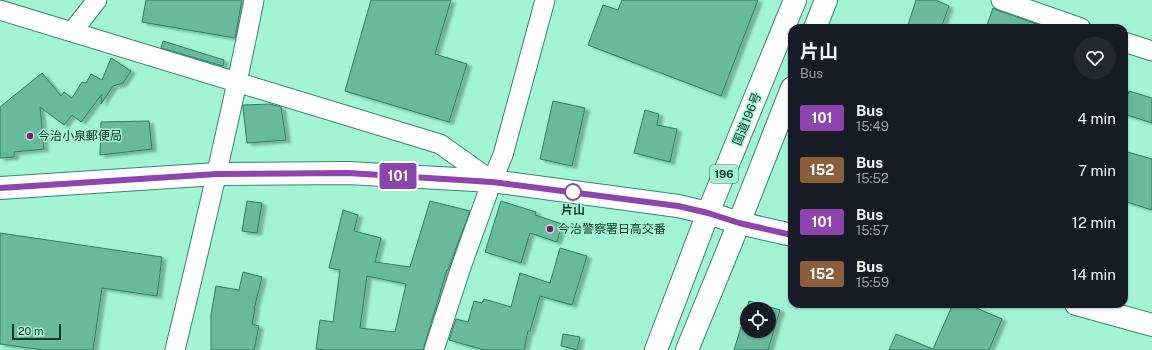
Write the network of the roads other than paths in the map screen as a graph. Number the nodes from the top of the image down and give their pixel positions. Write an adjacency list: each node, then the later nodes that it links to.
1 (97, 0): 10 (street)
2 (254, 0): 13 (street)
3 (545, 0): 16 (street)
4 (795, 0): 18 (highway, 国道196号 / 196)
5 (826, 0): 8 (highway)
6 (1001, 0): 9 (street)
7 (0, 10): 10 (street)
8 (817, 24)
9 (1070, 24)
10 (72, 32): 13 (street)
11 (1128, 43): 12 (street)
12 (1152, 51)
13 (238, 82): 15 (street); 16 (street)
14 (788, 98): 19 (highway, 196)
15 (217, 174): 16 (highway); 17 (highway); 23 (street)
16 (492, 182): 18 (highway); 24 (street)
17 (0, 188)
18 (708, 213): 19 (highway); 25 (highway, 国道196号 / 196)
19 (739, 223): 20 (highway); 26 (highway, 196)
20 (788, 234)
21 (1090, 308): 22 (highway)
22 (1152, 325)
23 (175, 350)
24 (434, 350)
25 (656, 350)
26 (687, 350)

